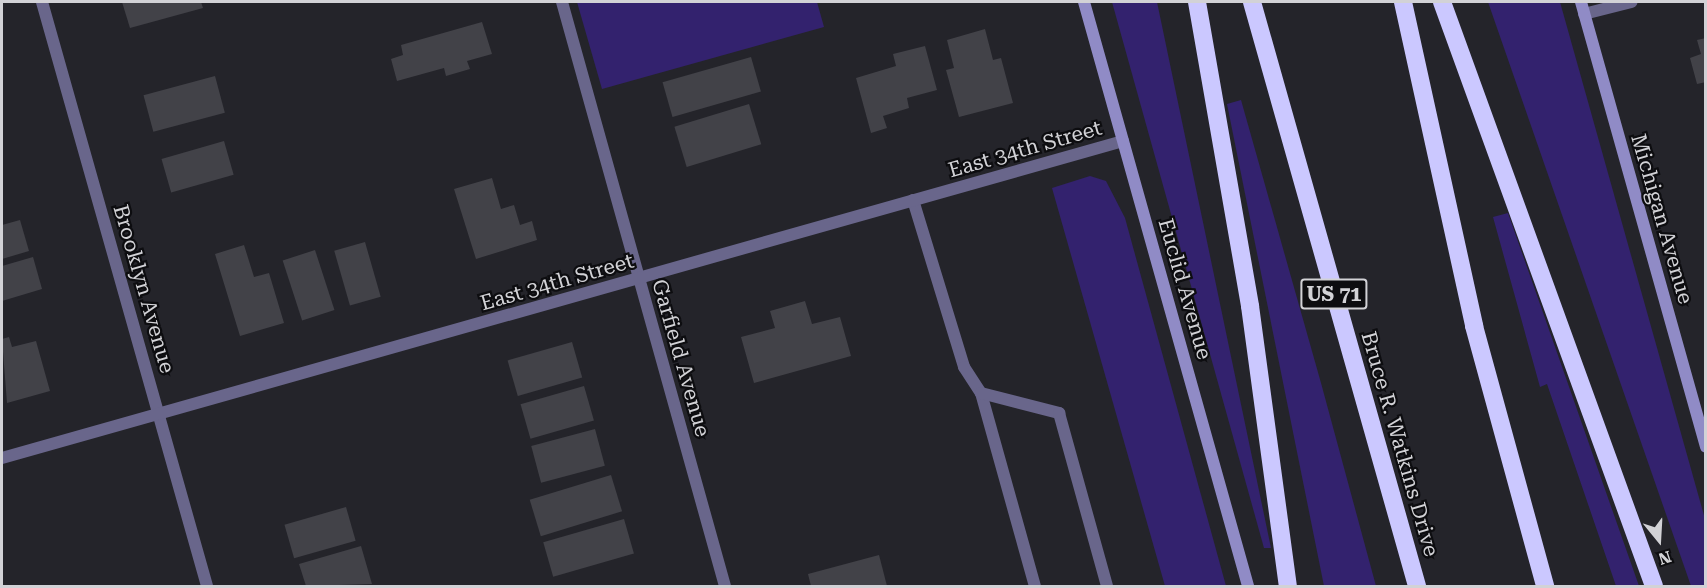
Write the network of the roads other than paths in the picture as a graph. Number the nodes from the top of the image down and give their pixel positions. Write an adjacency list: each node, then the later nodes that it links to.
1 (42, 2): 14 (street, Brooklyn Avenue)
2 (562, 2): 12 (street, Garfield Avenue)
3 (1084, 2): 10 (street, Euclid Avenue)
4 (1197, 2): 22 (highway)
5 (1252, 2): 23 (highway, Bruce R. Watkins Drive / US 71)
6 (1403, 2): 24 (highway)
7 (1442, 2): 25 (highway)
8 (1631, 2): 9 (street)
9 (1582, 8): 15 (street, Michigan Avenue)
10 (1123, 141): 11 (street, East 34th Street); 21 (street, Euclid Avenue)
11 (913, 200): 12 (street, East 34th Street); 13 (street)
12 (639, 279): 14 (street, East 34th Street); 18 (street, Garfield Avenue)
13 (981, 393): 19 (street); 20 (street)
14 (160, 415): 16 (street, East 34th Street); 17 (street, Brooklyn Avenue)
15 (1706, 447)
16 (2, 458)
17 (207, 586)
18 (725, 586)
19 (1035, 586)
20 (1107, 586)
21 (1248, 586)
22 (1288, 586)
23 (1417, 586)
24 (1545, 586)
25 (1654, 586)

